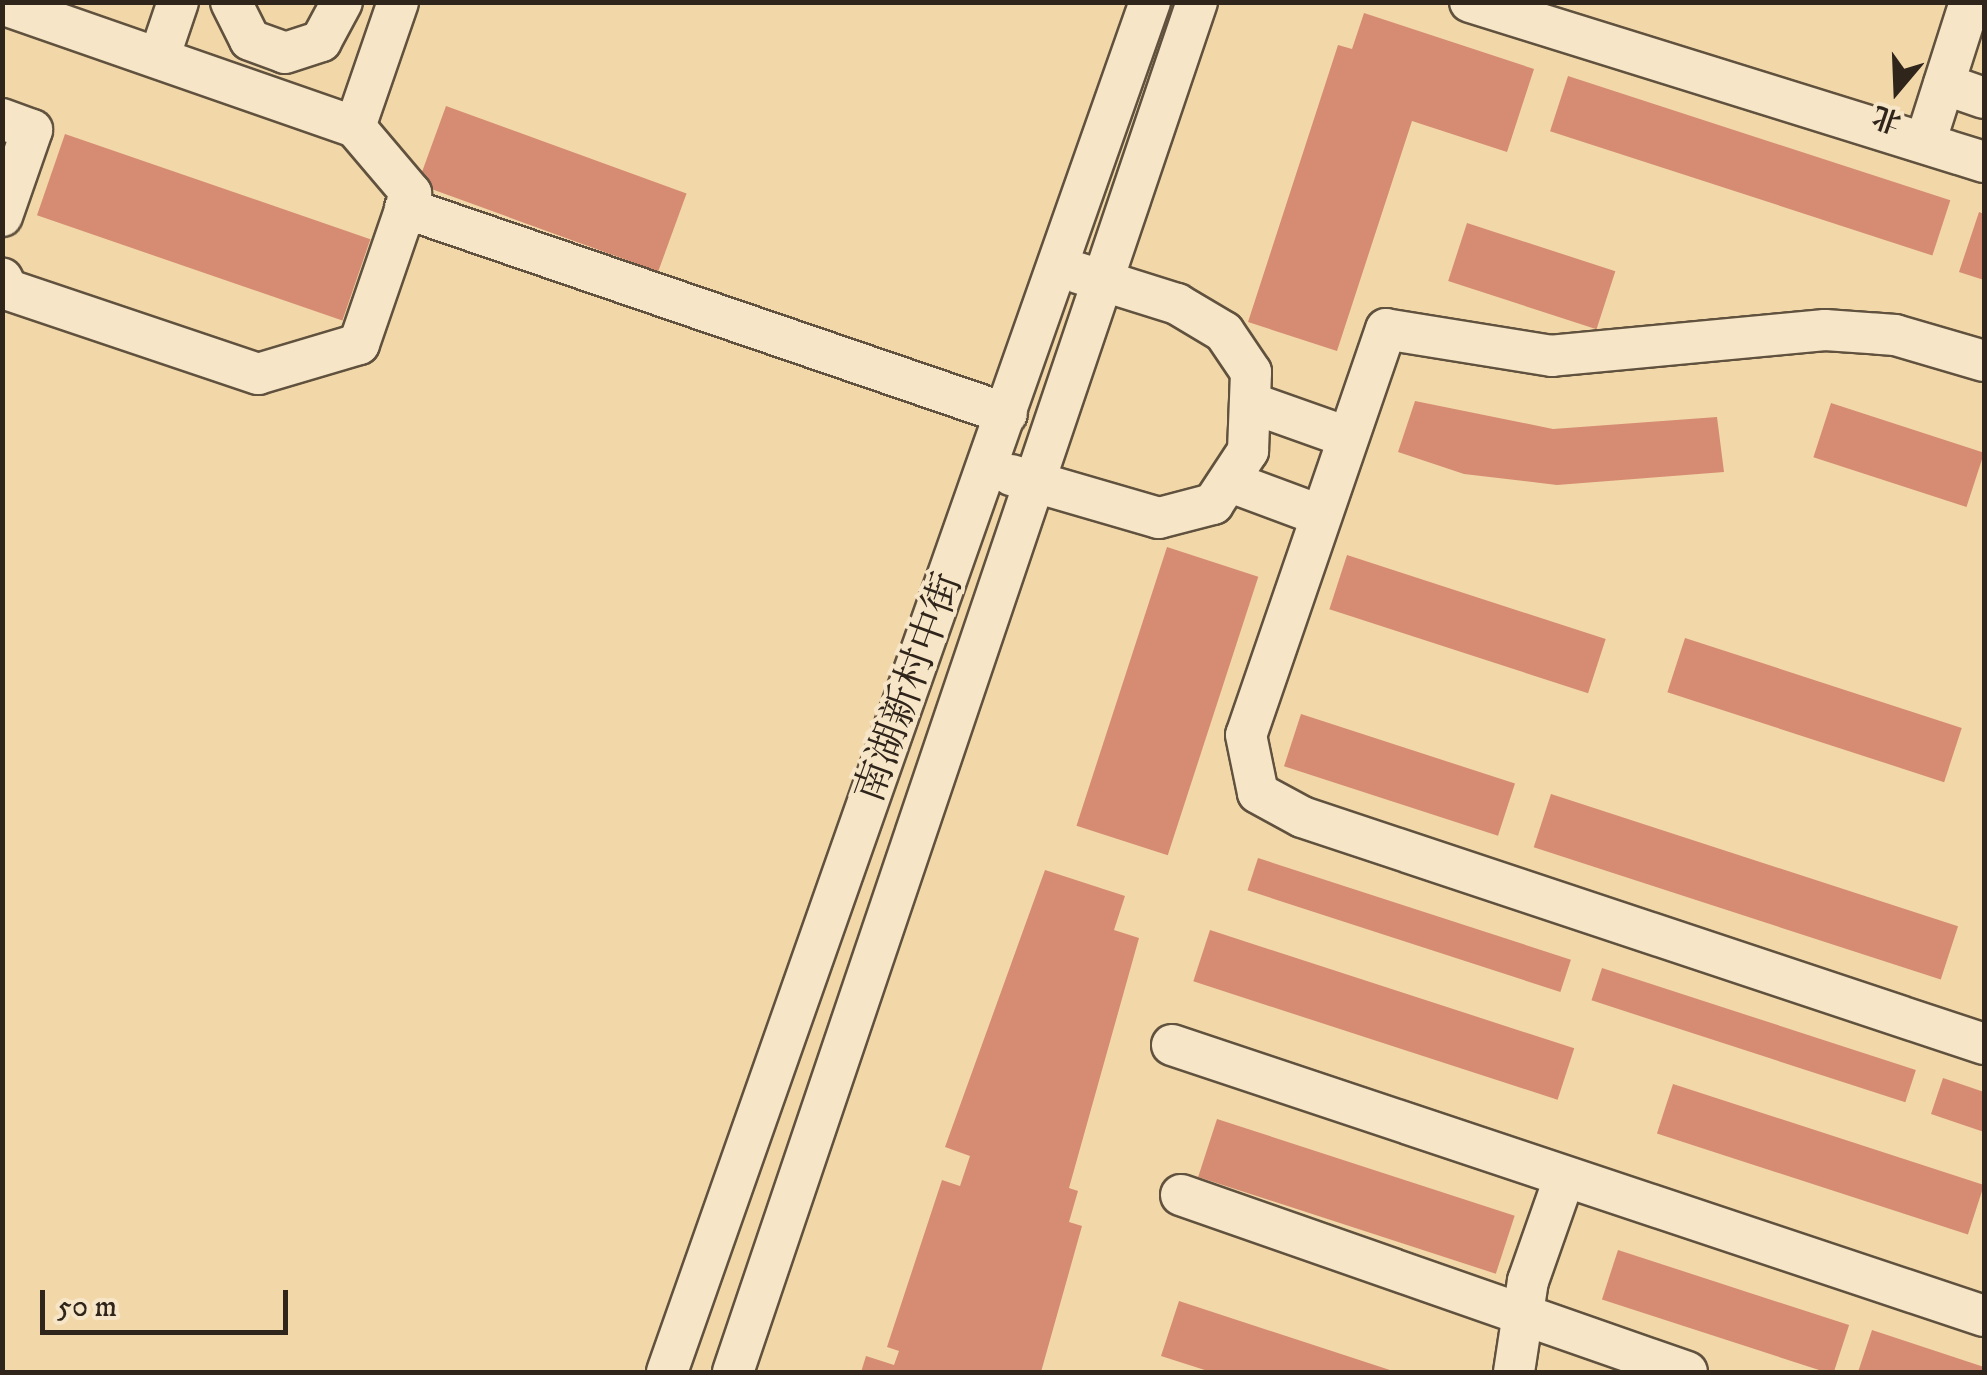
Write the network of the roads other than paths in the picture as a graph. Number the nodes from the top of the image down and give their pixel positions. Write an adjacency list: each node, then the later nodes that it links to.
1 (178, 2): 11 (street)
2 (231, 2): 10 (street)
3 (342, 2): 10 (street)
4 (398, 2): 16 (street)
5 (1150, 2): 21 (street, 南湖新村中街)
6 (1197, 2): 23 (street, 南湖新村中街)
7 (1470, 2): 17 (street)
8 (1970, 2): 12 (street)
9 (2, 4): 11 (street)
10 (266, 49): 13 (street)
11 (159, 58): 13 (street)
12 (1944, 84): 14 (street); 17 (street)
13 (251, 91): 16 (street)
14 (1984, 98)
15 (2, 119): 20 (street)
16 (354, 127): 19 (street)
17 (1925, 143): 18 (street)
18 (1984, 162)
19 (406, 208): 22 (street); 26 (street)
20 (2, 216)
21 (1059, 267): 23 (street); 26 (street, 南湖新村中街)
22 (2, 278)
23 (1104, 281): 25 (street); 29 (street, 南湖新村中街)
24 (1984, 361): 27 (street)
25 (1254, 404): 27 (street); 30 (street)
26 (1007, 414): 28 (street, 南湖新村中街)
27 (1347, 438): 31 (street)
28 (988, 467): 29 (street); 38 (street, 南湖新村中街)
29 (1034, 483): 30 (street); 39 (street, 南湖新村中街)
30 (1233, 483): 31 (street)
31 (1319, 515): 32 (street)
32 (1984, 1044)
33 (1172, 1045): 34 (street)
34 (1564, 1179): 36 (street); 37 (street)
35 (1181, 1195): 37 (street)
36 (1984, 1316)
37 (1524, 1320): 40 (street); 41 (street)
38 (667, 1372)
39 (734, 1372)
40 (1514, 1372)
41 (1687, 1372)

